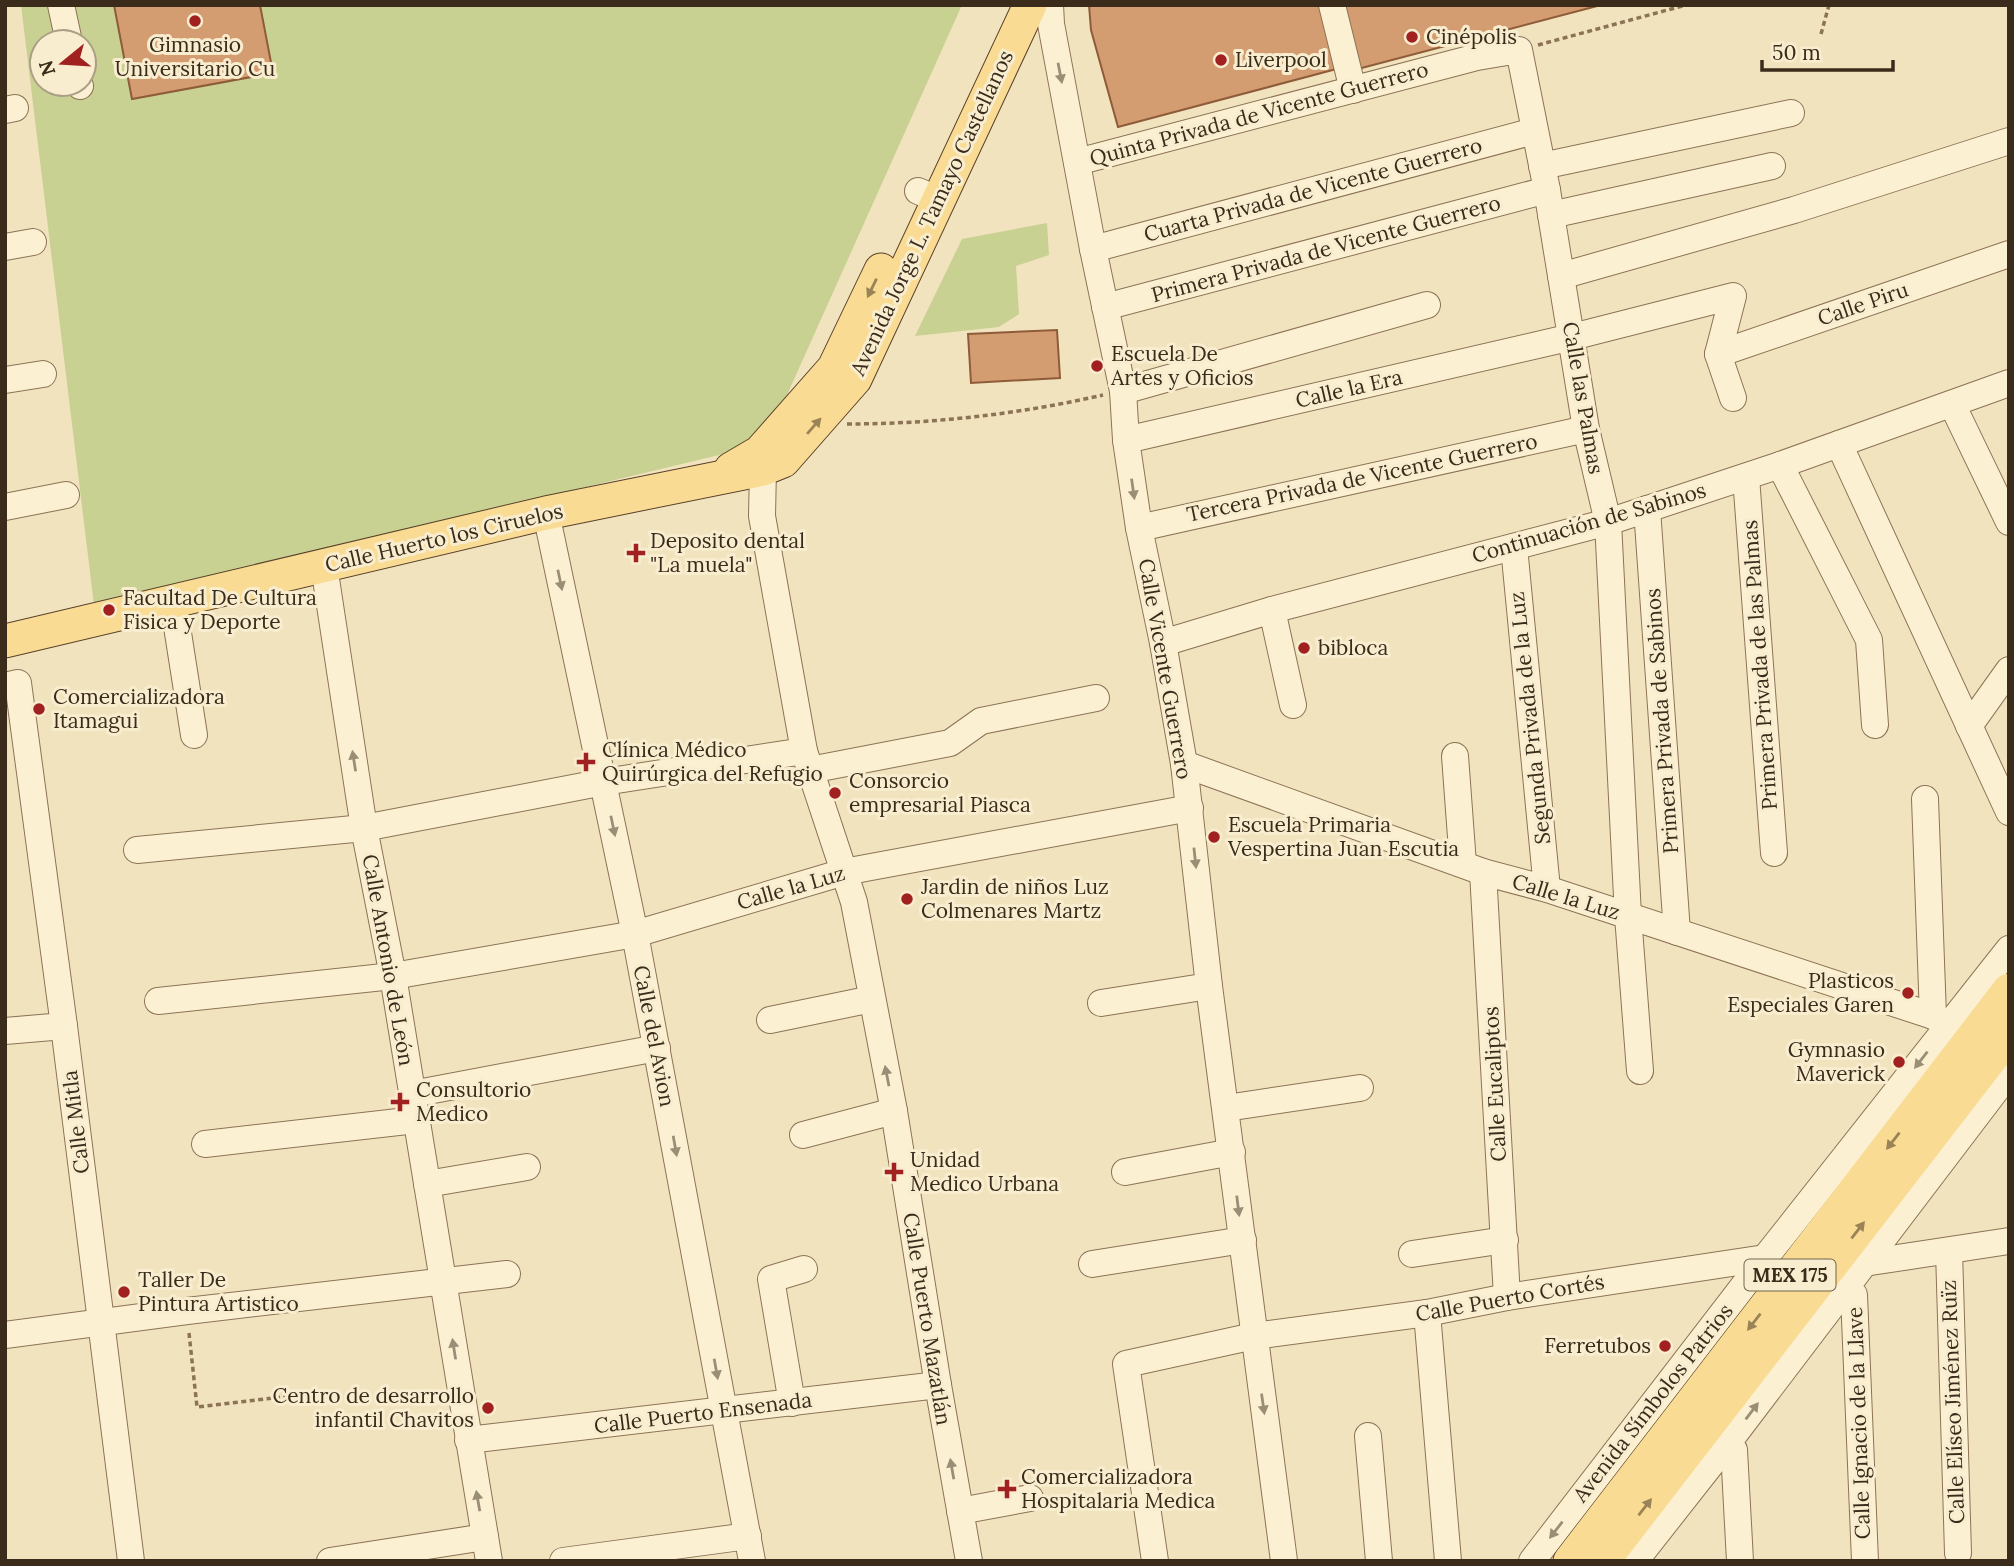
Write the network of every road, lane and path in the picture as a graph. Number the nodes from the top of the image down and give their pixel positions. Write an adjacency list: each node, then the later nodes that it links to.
1 (61, 5): 8 (street)
2 (1007, 5): 18 (main road, Avenida Jorge L. Tamayo Castellanos)
3 (1030, 5): 18 (main road, Avenida Jorge L. Tamayo Castellanos)
4 (1050, 5): 15 (street, Calle Vicente Guerrero, one-way to 15)
5 (1332, 5): 11 (street)
6 (1686, 5): 10 (path)
7 (1829, 5): 9 (path)
8 (66, 28)
9 (1821, 34)
10 (1519, 50): 11 (street, Quinta Privada de Vicente Guerrero); 13 (street, Calle las Palmas)
11 (1353, 90): 15 (street, Quinta Privada de Vicente Guerrero)
12 (1791, 113): 17 (street)
13 (1534, 131): 17 (street, Calle las Palmas); 21 (street, Cuarta Privada de Vicente Guerrero)
14 (2009, 141): 23 (street)
15 (1077, 162): 21 (street, Calle Vicente Guerrero)
16 (1772, 166): 17 (street)
17 (1547, 190): 23 (street, Calle las Palmas); 25 (street, Primera Privada de Vicente Guerrero)
18 (929, 195): 34 (main road, Avenida Jorge L. Tamayo Castellanos); 38 (main road, Avenida Jorge L. Tamayo Castellanos, one-way to 38)
19 (33, 242): 20 (street)
20 (5, 247)
21 (1093, 248): 25 (street, Calle Vicente Guerrero)
22 (2009, 254): 27 (street, Calle Piru)
23 (1561, 276): 26 (street, Calle las Palmas)
24 (1427, 305): 31 (street)
25 (1105, 307): 31 (street, Calle Vicente Guerrero)
26 (1572, 337): 27 (street, Calle la Era); 35 (street, Calle las Palmas); 36 (street, Calle la Era)
27 (1718, 354): 32 (street)
28 (43, 374): 29 (street)
29 (5, 380)
30 (2009, 383): 33 (street, Continuación de Sabinos)
31 (1122, 391): 34 (path); 36 (street, Calle Vicente Guerrero)
32 (1733, 398)
33 (1952, 404): 37 (street, Continuación de Sabinos); 46 (street)
34 (816, 424): 38 (main road, Avenida Jorge L. Tamayo Castellanos, one-way to 34)
35 (1586, 429): 45 (street, Calle las Palmas); 47 (street, Tercera Privada de Vicente Guerrero)
36 (1126, 440): 47 (street, Calle Vicente Guerrero, one-way to 47)
37 (1839, 444): 39 (street, Continuación de Sabinos); 59 (street)
38 (761, 460): 44 (main road, Calle Huerto los Ciruelos); 62 (street, Calle Puerto Mazatlán)
39 (1780, 465): 40 (street, Continuación de Sabinos); 58 (street)
40 (1745, 477): 43 (street, Continuación de Sabinos); 70 (street, Primera Privada de las Palmas)
41 (66, 495): 42 (street)
42 (5, 507)
43 (1647, 509): 45 (street, Continuación de Sabinos); 75 (street, Primera Privada de Sabinos)
44 (546, 513): 49 (main road, Calle Huerto los Ciruelos); 64 (street, Calle del Avion, one-way to 64)
45 (1608, 522): 48 (street, Continuación de Sabinos); 74 (street, Calle las Palmas)
46 (2009, 522)
47 (1139, 528): 53 (street, Calle Vicente Guerrero)
48 (1514, 547): 51 (street, Continuación de Sabinos); 73 (street, Segunda Privada de la Luz)
49 (324, 566): 50 (main road, Calle Huerto los Ciruelos); 68 (street, Calle Antonio de León, one-way to 49)
50 (173, 601): 52 (main road, Calle Huerto los Ciruelos); 60 (street)
51 (1272, 610): 53 (street, Continuación de Sabinos); 57 (street)
52 (5, 641)
53 (1163, 643): 63 (street, Calle Vicente Guerrero)
54 (2009, 670): 59 (street)
55 (11, 685): 86 (street, Calle Mitla)
56 (1096, 698): 62 (street)
57 (1293, 705)
58 (1875, 725)
59 (1969, 726): 67 (street)
60 (194, 735)
61 (1455, 757): 71 (street, Calle Eucaliptos)
62 (807, 760): 64 (street); 72 (street, Calle Puerto Mazatlán)
63 (1184, 764): 66 (street, Calle Vicente Guerrero); 71 (street, Calle la Luz)
64 (604, 782): 68 (street); 76 (street, Calle del Avion, one-way to 76)
65 (1925, 799): 85 (street)
66 (1189, 807): 72 (street, Calle la Luz); 79 (street, Calle Vicente Guerrero, one-way to 79)
67 (2009, 813)
68 (364, 828): 69 (street); 78 (street, Calle Antonio de León)
69 (137, 850)
70 (1774, 853)
71 (1473, 868): 73 (street, Calle la Luz); 103 (street, Calle Eucaliptos)
72 (844, 872): 76 (street, Calle la Luz); 81 (street, Calle Puerto Mazatlán)
73 (1547, 889): 74 (street, Calle la Luz)
74 (1628, 916): 75 (street, Calle la Luz); 90 (street, Calle las Palmas)
75 (1677, 932): 85 (street, Calle la Luz)
76 (635, 934): 78 (street, Calle la Luz); 89 (street, Calle del Avion)
77 (2009, 949): 85 (street, Avenida Símbolos Patrios)
78 (393, 976): 82 (street, Calle la Luz); 93 (street, Calle Antonio de León)
79 (1209, 986): 83 (street); 94 (street, Calle Vicente Guerrero)
80 (2009, 990): 141 (main road, Avenida Símbolos Patrios / MEX 175, one-way to 141)
81 (873, 999): 84 (street); 95 (street, Calle Puerto Mazatlán, one-way to 81)
82 (158, 1001)
83 (1101, 1003)
84 (771, 1020)
85 (1941, 1020): 107 (street, Avenida Símbolos Patrios, one-way to 107)
86 (64, 1026): 87 (street); 117 (street, Calle Mitla)
87 (5, 1031)
88 (2009, 1035): 142 (main road, MEX 175, one-way to 88)
89 (657, 1048): 93 (street); 123 (street, Calle del Avion, one-way to 123)
90 (1640, 1071)
91 (2009, 1073): 108 (street)
92 (1360, 1088): 94 (street)
93 (414, 1107): 97 (street); 101 (street, Calle Antonio de León)
94 (1226, 1108): 98 (street, Calle Vicente Guerrero)
95 (894, 1111): 96 (street); 120 (street, Calle Puerto Mazatlán)
96 (803, 1135)
97 (205, 1144)
98 (1232, 1152): 100 (street); 102 (street, Calle Vicente Guerrero, one-way to 102)
99 (527, 1167): 101 (street)
100 (1125, 1171)
101 (427, 1184): 112 (street, Calle Antonio de León)
102 (1242, 1240): 109 (street); 119 (street, Calle Vicente Guerrero)
103 (1505, 1240): 106 (street); 114 (street, Calle Eucaliptos)
104 (2009, 1241): 105 (street)
105 (1949, 1251): 108 (street); 131 (street, Calle Elíseo Jiménez Ruïz)
106 (1412, 1254)
107 (1765, 1258): 114 (street, Calle Puerto Cortés); 140 (street, Avenida Símbolos Patrios, one-way to 140)
108 (1864, 1263): 113 (street)
109 (1092, 1264)
110 (804, 1269): 122 (street)
111 (507, 1274): 112 (street)
112 (444, 1283): 115 (street); 125 (street, Calle Antonio de León, one-way to 112)
113 (1846, 1289): 126 (street, one-way to 113); 145 (street, Calle Ignacio de la Llave)
114 (1507, 1297): 116 (street, Calle Puerto Cortés)
115 (187, 1311): 117 (street); 121 (path)
116 (1427, 1313): 119 (street, Calle Puerto Cortés); 139 (street)
117 (100, 1322): 118 (street); 132 (street, Calle Mitla)
118 (5, 1335)
119 (1254, 1336): 136 (street, Calle Puerto Cortés); 137 (street, Calle Vicente Guerrero, one-way to 137)
120 (937, 1385): 122 (street, Calle Puerto Ensenada); 128 (street, Calle Puerto Mazatlán, one-way to 120)
121 (291, 1396)
122 (792, 1403): 123 (street, Calle Puerto Ensenada)
123 (723, 1409): 125 (street, Calle Puerto Ensenada); 129 (street, Calle del Avion)
124 (1368, 1436): 138 (street)
125 (468, 1440): 130 (street, Calle Antonio de León, one-way to 125)
126 (1727, 1444): 143 (street); 144 (street)
127 (1030, 1497): 128 (street)
128 (960, 1511): 135 (street, Calle Puerto Mazatlán)
129 (750, 1548): 134 (street)
130 (487, 1549): 133 (street)
131 (1958, 1553)
132 (131, 1561)
133 (330, 1561)
134 (563, 1561)
135 (969, 1561)
136 (1155, 1561)
137 (1284, 1561)
138 (1379, 1561)
139 (1448, 1561)
140 (1532, 1561)
141 (1570, 1561)
142 (1603, 1561)
143 (1635, 1561)
144 (1740, 1561)
145 (1865, 1561)

